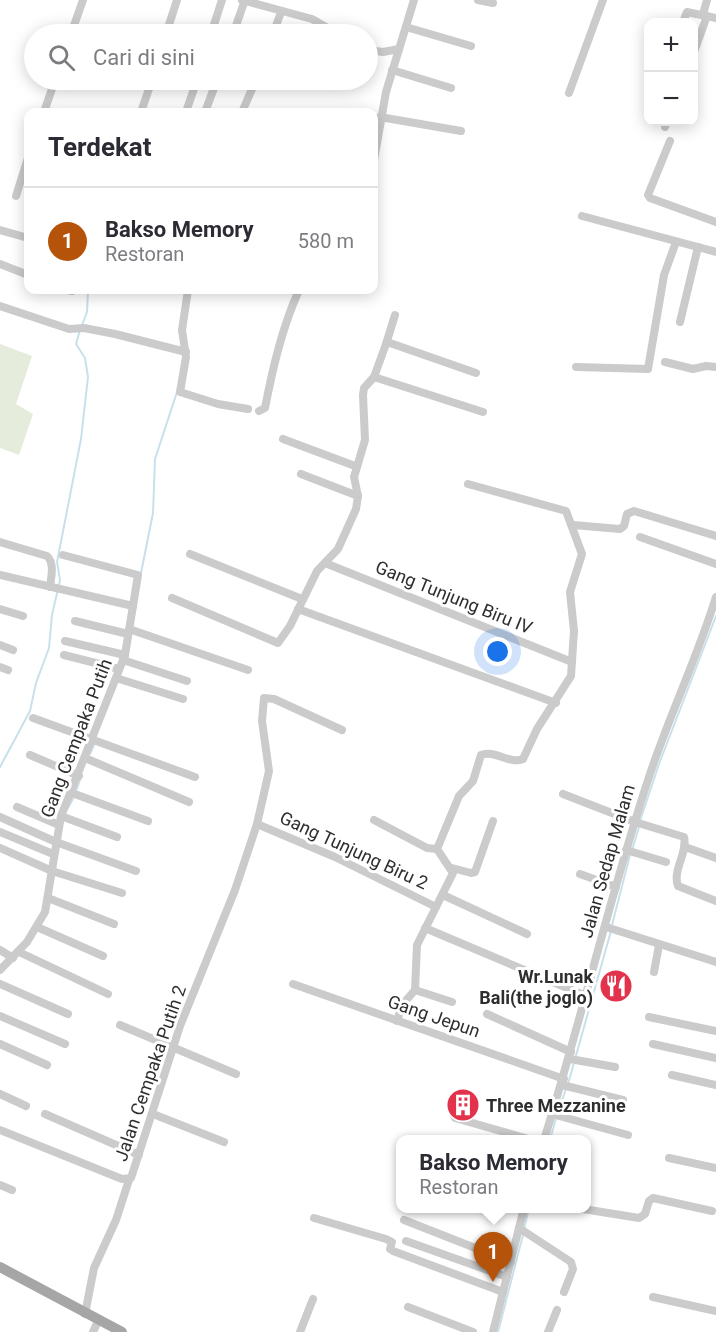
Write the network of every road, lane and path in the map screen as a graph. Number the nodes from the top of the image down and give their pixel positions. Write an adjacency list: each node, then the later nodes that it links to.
1 (83, 0): 13 (street)
2 (177, 0): 14 (street)
3 (222, 0): 15 (street)
4 (244, 0): 10 (street); 16 (street)
5 (414, 0): 19 (street)
6 (478, 0): 9 (street)
7 (603, 0): 31 (street)
8 (707, 0): 11 (street)
9 (493, 3)
10 (281, 12): 17 (street); 18 (street)
11 (709, 16): 12 (street); 20 (street)
12 (685, 18)
13 (74, 24)
14 (169, 24)
15 (214, 24)
16 (236, 24)
17 (277, 24)
18 (319, 24)
19 (406, 27): 21 (street); 22 (street)
20 (698, 41)
21 (471, 46)
22 (399, 49): 23 (street); 24 (street)
23 (378, 51)
24 (392, 70): 25 (street); 37 (street)
25 (451, 88)
26 (52, 90): 32 (street)
27 (149, 90): 33 (street)
28 (194, 90): 34 (street)
29 (213, 90): 35 (street)
30 (252, 90): 36 (street)
31 (569, 93)
32 (45, 108)
33 (142, 108)
34 (187, 108)
35 (206, 108)
36 (244, 108)
37 (380, 117): 38 (street); 39 (street)
38 (378, 131)
39 (461, 131)
40 (670, 141): 44 (street)
41 (24, 171): 42 (street)
42 (16, 196)
43 (582, 216): 47 (street)
44 (716, 222)
45 (0, 230): 46 (street)
46 (24, 237)
47 (676, 242): 48 (street); 60 (street)
48 (698, 247): 49 (street); 56 (street)
49 (716, 252)
50 (0, 264): 51 (street)
51 (24, 273)
52 (185, 294): 58 (street)
53 (297, 294): 65 (street)
54 (0, 306): 58 (street)
55 (394, 315): 57 (street)
56 (680, 322)
57 (386, 344): 62 (street); 63 (street)
58 (186, 352): 64 (street)
59 (665, 362): 61 (street)
60 (576, 367)
61 (716, 367)
62 (476, 373)
63 (374, 377): 66 (street); 68 (street)
64 (248, 409)
65 (259, 411)
66 (483, 412)
67 (283, 439): 68 (street)
68 (355, 466): 71 (street)
69 (301, 474): 71 (street)
70 (468, 484): 72 (street)
71 (358, 496): 78 (street)
72 (573, 525): 73 (street); 96 (street)
73 (716, 536)
74 (640, 537): 79 (street)
75 (0, 542): 81 (street)
76 (190, 554): 84 (street)
77 (63, 555): 85 (street, Gang Cempaka Putih)
78 (325, 563): 84 (street); 96 (street, Gang Tunjung Biru IV)
79 (716, 564)
80 (0, 575): 81 (street)
81 (55, 589): 85 (street)
82 (716, 597): 118 (street, Jalan Sedap Malam)
83 (172, 598): 87 (street)
84 (302, 599): 87 (street)
85 (133, 606): 90 (street, Gang Cempaka Putih)
86 (0, 609): 88 (street)
87 (298, 609): 101 (street)
88 (23, 616)
89 (75, 621): 90 (street)
90 (128, 632): 95 (street, Gang Cempaka Putih); 97 (street)
91 (65, 641): 95 (street)
92 (0, 645): 93 (street)
93 (13, 650)
94 (64, 655): 98 (street)
95 (124, 657): 98 (street, Gang Cempaka Putih); 99 (street)
96 (572, 662): 101 (street)
97 (248, 670)
98 (118, 674): 100 (street); 104 (street, Gang Cempaka Putih)
99 (187, 681)
100 (183, 699)
101 (556, 703): 125 (street)
102 (33, 718): 104 (street)
103 (342, 730): 119 (street, Jalan Cempaka Putih 2)
104 (92, 741): 106 (street, Gang Cempaka Putih); 108 (street)
105 (30, 755): 107 (street)
106 (85, 758): 107 (street, Gang Cempaka Putih); 111 (street)
107 (79, 776): 109 (street, Gang Cempaka Putih)
108 (195, 777)
109 (72, 793): 115 (street, Gang Cempaka Putih); 116 (street)
110 (563, 794): 118 (street)
111 (189, 802)
112 (17, 807): 115 (street)
113 (0, 817): 122 (street)
114 (374, 820): 125 (street)
115 (60, 821): 121 (street); 122 (street, Gang Cempaka Putih)
116 (148, 821)
117 (493, 821): 130 (street)
118 (639, 823): 123 (street); 126 (street, Jalan Sedap Malam)
119 (258, 824): 139 (street, Gang Tunjung Biru 2); 168 (street, Jalan Cempaka Putih 2)
120 (0, 832): 127 (street)
121 (117, 837)
122 (56, 842): 127 (street, Gang Cempaka Putih); 132 (street)
123 (685, 847): 128 (street); 138 (street)
124 (0, 848): 131 (street)
125 (436, 849): 130 (street)
126 (630, 852): 129 (street); 134 (street, Jalan Sedap Malam)
127 (53, 855): 131 (street, Gang Cempaka Putih)
128 (716, 858)
129 (666, 862)
130 (452, 868): 136 (street)
131 (52, 871): 135 (street); 137 (street, Gang Cempaka Putih)
132 (136, 871)
133 (580, 874): 134 (street)
134 (616, 887): 143 (street, Jalan Sedap Malam)
135 (122, 893)
136 (443, 895): 139 (street); 144 (street)
137 (48, 898): 140 (street); 141 (street, Gang Cempaka Putih)
138 (716, 901)
139 (436, 907): 142 (street)
140 (114, 924)
141 (37, 927): 147 (street, Gang Cempaka Putih); 148 (street)
142 (425, 928): 154 (street); 156 (street)
143 (610, 928): 145 (street); 156 (street, Jalan Sedap Malam)
144 (527, 934)
145 (659, 945): 149 (street); 151 (street)
146 (0, 950): 147 (street)
147 (16, 955): 150 (street, Gang Cempaka Putih); 155 (street)
148 (104, 956)
149 (716, 962)
150 (0, 970)
151 (654, 972)
152 (0, 984): 158 (street)
153 (293, 984): 162 (street, Gang Jepun)
154 (415, 990): 157 (street); 162 (street)
155 (108, 994)
156 (586, 996): 169 (street, Jalan Sedap Malam)
157 (452, 1002)
158 (68, 1014)
159 (487, 1014): 169 (street, Gang Jepun)
160 (0, 1016): 166 (street)
161 (649, 1017): 164 (street)
162 (397, 1021): 175 (street, Gang Jepun)
163 (120, 1025): 168 (street)
164 (716, 1031)
165 (0, 1044): 171 (street)
166 (65, 1044)
167 (653, 1044): 170 (street)
168 (175, 1046): 173 (street); 182 (street, Jalan Cempaka Putih 2)
169 (572, 1058): 172 (street, Gang Jepun); 175 (street, Jalan Sedap Malam)
170 (716, 1058)
171 (47, 1065)
172 (615, 1067)
173 (236, 1074)
174 (672, 1075): 176 (street)
175 (565, 1084): 179 (street, Gang Jepun); 183 (street, Jalan Sedap Malam)
176 (716, 1085)
177 (0, 1094): 180 (street)
178 (457, 1096): 185 (street)
179 (623, 1100)
180 (26, 1106)
181 (45, 1114): 189 (street)
182 (153, 1114): 188 (street); 189 (street, Jalan Cempaka Putih 2)
183 (556, 1115): 186 (street, Jalan Sedap Malam); 187 (street)
184 (0, 1130): 192 (street, Jalan Cempaka Putih 2)
185 (514, 1135)
186 (546, 1135)
187 (628, 1135)
188 (225, 1142)
189 (139, 1155): 192 (street, Jalan Cempaka Putih 2)
190 (669, 1158): 191 (street)
191 (716, 1168)
192 (129, 1180): 212 (street)
193 (0, 1185): 194 (street)
194 (12, 1191)
195 (591, 1211): 196 (street)
196 (712, 1211)
197 (524, 1213): 200 (street)
198 (314, 1218): 205 (street)
199 (404, 1220): 202 (street)
200 (523, 1230): 202 (street); 206 (street)
201 (406, 1241): 204 (street)
202 (511, 1262): 204 (street)
203 (0, 1267): 212 (main road)
204 (507, 1277): 205 (street)
205 (503, 1292): 218 (street)
206 (564, 1292)
207 (653, 1297): 211 (street)
208 (313, 1299): 216 (street)
209 (408, 1307): 217 (street)
210 (557, 1310): 219 (street)
211 (716, 1311)
212 (85, 1314): 213 (main road)
213 (98, 1321): 214 (street); 215 (main road)
214 (93, 1332)
215 (122, 1332)
216 (300, 1332)
217 (473, 1332)
218 (493, 1332)
219 (548, 1332)

